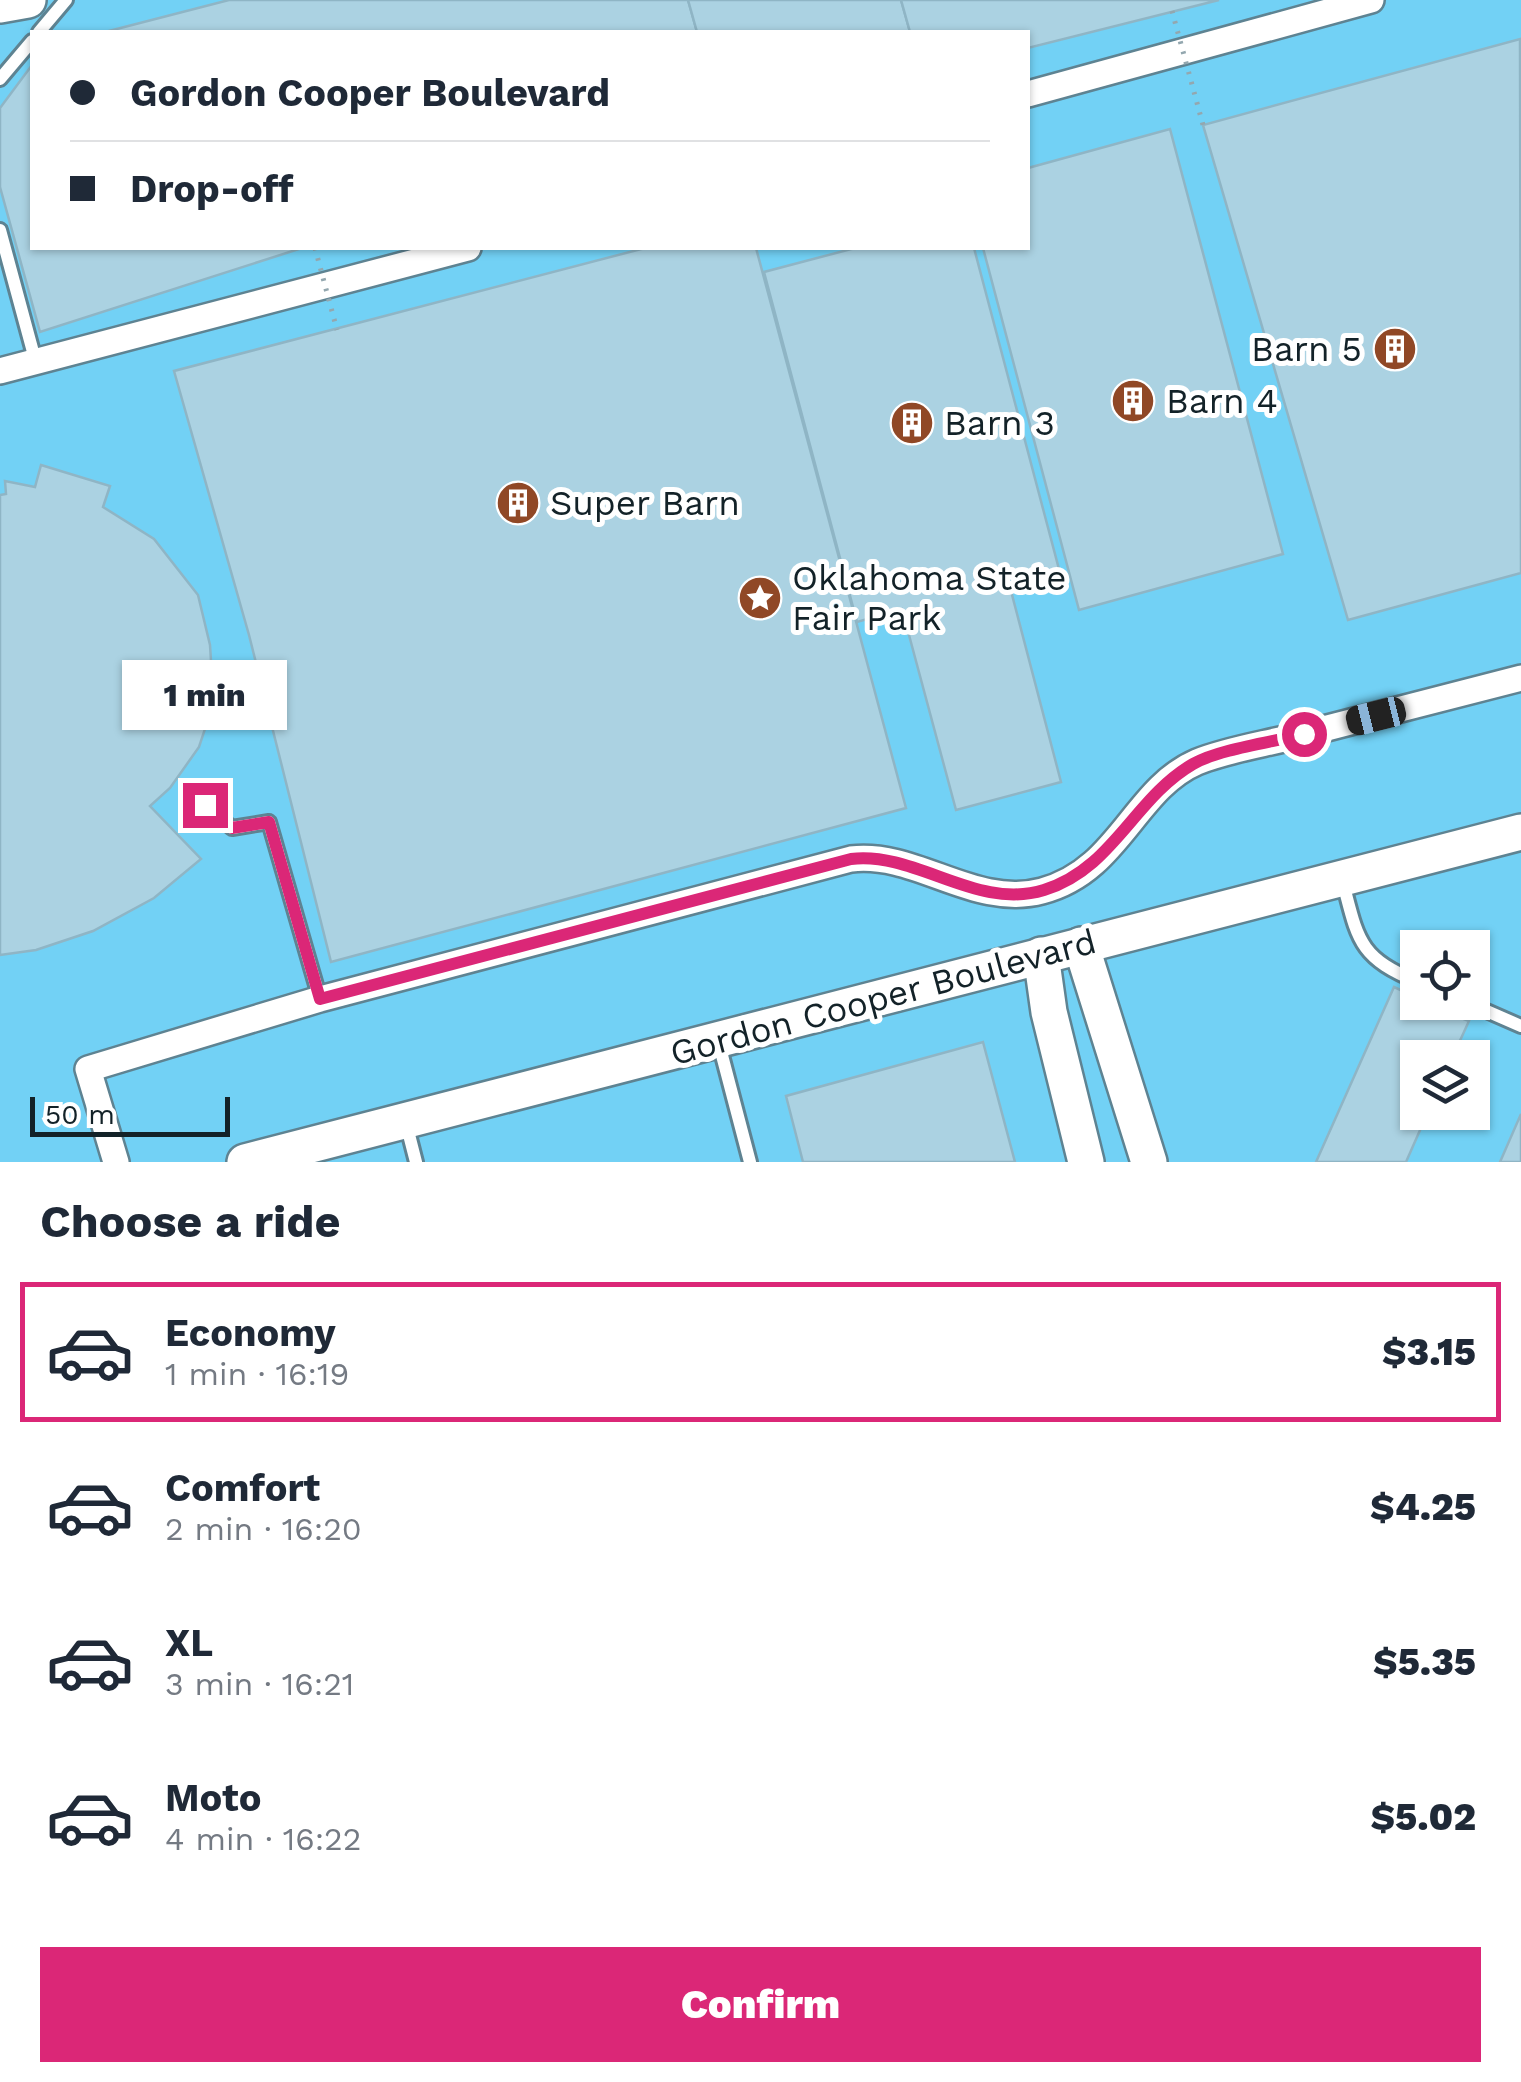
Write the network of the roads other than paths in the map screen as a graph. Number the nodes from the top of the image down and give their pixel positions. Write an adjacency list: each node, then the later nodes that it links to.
1 (28, 0): 4 (street)
2 (66, 0): 5 (lane)
3 (1371, 0): 8 (street)
4 (0, 5)
5 (41, 30)
6 (30, 42): 7 (lane)
7 (0, 80)
8 (1030, 93)
9 (0, 230): 11 (lane)
10 (460, 250): 11 (street)
11 (36, 363): 12 (street)
12 (0, 372)
13 (1521, 678): 20 (street, Gordon Cooper Boulevard)
14 (205, 805): 20 (lane)
15 (1521, 832): 16 (street, Gordon Cooper Boulevard)
16 (1342, 877): 17 (street, Gordon Cooper Boulevard); 19 (lane)
17 (1082, 945): 18 (street, Gordon Cooper Boulevard); 30 (street)
18 (1041, 956): 23 (street, Gordon Cooper Boulevard); 29 (street)
19 (1400, 975)
20 (320, 999): 25 (street, Gordon Cooper Boulevard)
21 (1490, 1012): 22 (lane)
22 (1521, 1026)
23 (718, 1041): 24 (street, Gordon Cooper Boulevard); 28 (lane)
24 (406, 1123): 26 (street, Gordon Cooper Boulevard); 27 (lane)
25 (116, 1162)
26 (245, 1162)
27 (416, 1162)
28 (750, 1162)
29 (1086, 1162)
30 (1149, 1162)

